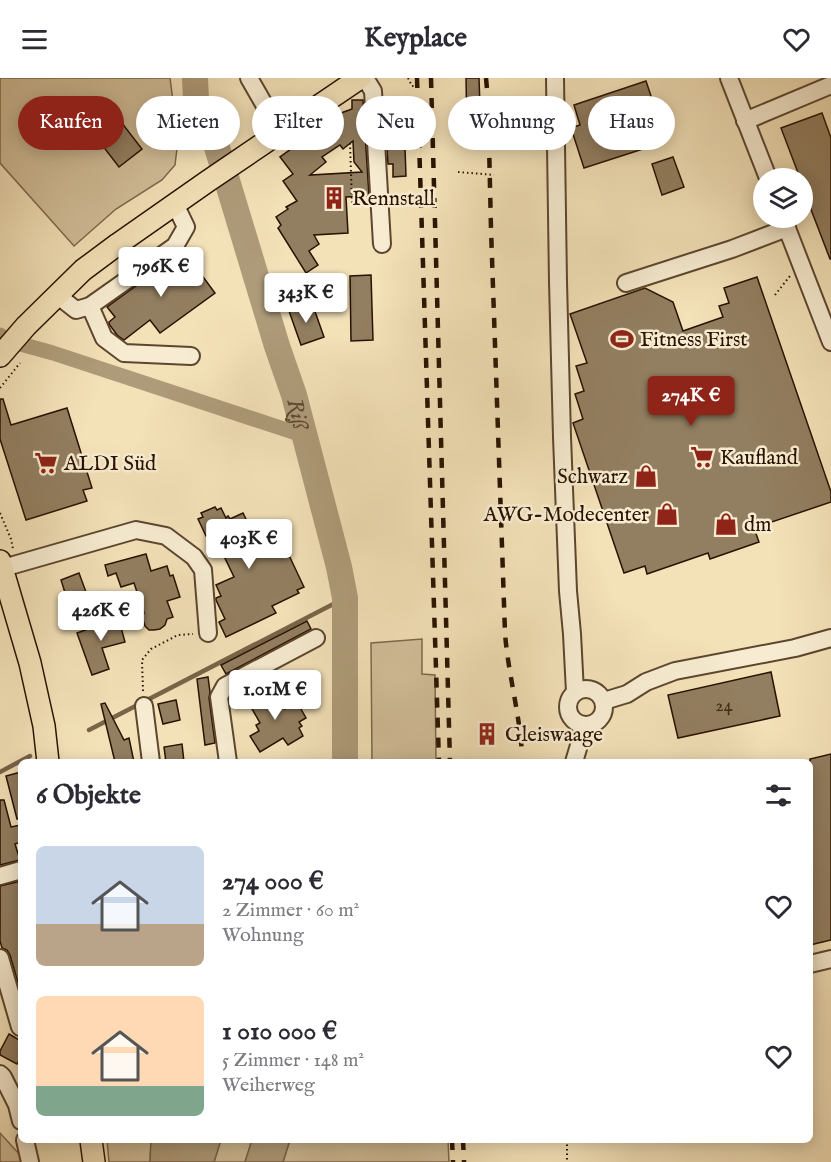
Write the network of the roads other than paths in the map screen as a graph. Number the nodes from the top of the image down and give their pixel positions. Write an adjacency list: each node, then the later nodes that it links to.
1 (249, 78): 7 (street)
2 (360, 78): 8 (main road)
3 (365, 78): 15 (street)
4 (555, 78): 26 (street)
5 (729, 78): 9 (street)
6 (831, 85): 9 (street)
7 (259, 96)
8 (333, 96)
9 (745, 121): 11 (street)
10 (254, 150): 12 (main road)
11 (764, 168)
12 (175, 204): 17 (main road); 18 (street)
13 (775, 228): 16 (street)
14 (787, 228): 19 (street)
15 (382, 244)
16 (626, 283)
17 (57, 295): 18 (street); 20 (main road)
18 (90, 306): 21 (street)
19 (831, 342)
20 (5, 350)
21 (191, 356)
22 (6, 564): 23 (street); 30 (main road)
23 (208, 633)
24 (316, 638): 32 (street)
25 (831, 638): 27 (street)
26 (575, 692): 27 (street); 29 (street)
27 (604, 701): 29 (street)
28 (144, 706): 31 (street)
29 (585, 725): 33 (street)
30 (48, 759)
31 (151, 759)
32 (228, 759)
33 (575, 759)
34 (18, 871): 35 (street)
35 (0, 876)
36 (0, 958): 39 (street)
37 (831, 959): 38 (street)
38 (813, 963)
39 (18, 1020)
40 (0, 1074): 41 (street)
41 (18, 1109)
42 (26, 1143): 44 (street)
43 (91, 1143): 45 (main road)
44 (30, 1162)
45 (94, 1162)

